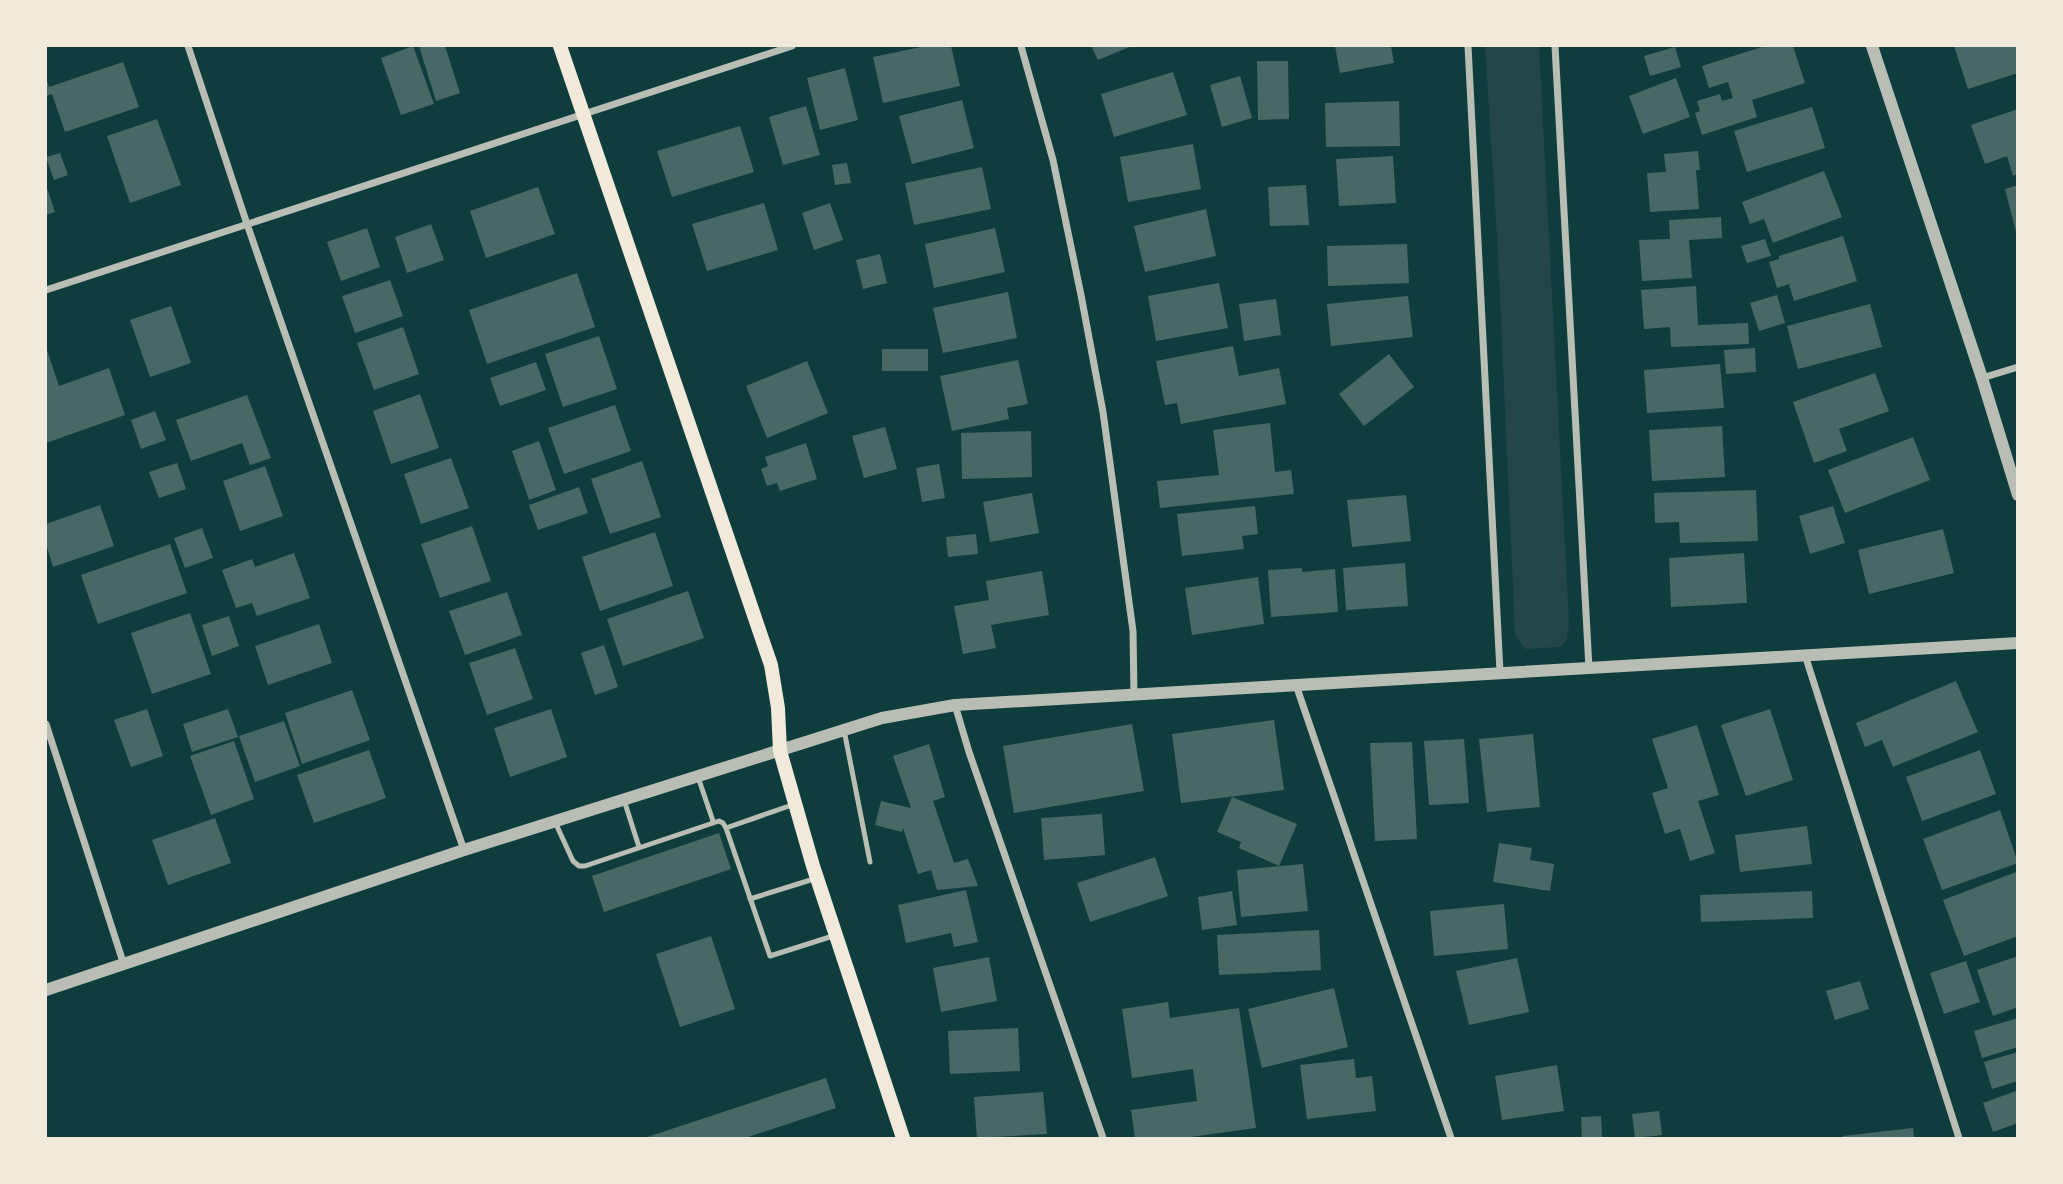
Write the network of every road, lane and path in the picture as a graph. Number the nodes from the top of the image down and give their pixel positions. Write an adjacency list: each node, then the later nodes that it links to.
1 (188, 46): 9 (street)
2 (560, 46): 8 (main road)
3 (792, 46): 8 (street)
4 (1021, 46): 19 (street)
5 (1468, 46): 17 (street)
6 (1555, 46): 16 (street)
7 (1872, 46): 12 (street)
8 (582, 114): 9 (street); 23 (main road)
9 (247, 224): 10 (street); 31 (street)
10 (46, 289)
11 (2018, 367): 12 (street)
12 (1982, 378): 13 (street)
13 (2018, 495)
14 (2018, 643): 15 (street)
15 (1805, 655): 16 (street); 41 (street)
16 (1589, 668): 17 (street)
17 (1500, 672): 18 (street)
18 (1296, 685): 19 (street); 40 (street)
19 (1133, 695): 20 (street)
20 (955, 705): 22 (street); 39 (street)
21 (46, 724): 36 (street)
22 (844, 730): 23 (street); 32 (lane)
23 (780, 751): 24 (street); 26 (main road)
24 (698, 777): 25 (street); 27 (lane)
25 (624, 800): 28 (street); 30 (lane)
26 (795, 804): 29 (lane); 33 (main road)
27 (713, 821): 29 (lane); 30 (lane)
28 (555, 822): 30 (lane); 31 (street)
29 (726, 828): 34 (lane)
30 (639, 847)
31 (464, 850): 36 (street)
32 (870, 862)
33 (818, 878): 34 (lane); 35 (main road)
34 (750, 899): 35 (lane)
35 (835, 935): 38 (main road)
36 (124, 965): 37 (street)
37 (46, 990)
38 (903, 1139)
39 (1103, 1139)
40 (1451, 1139)
41 (1959, 1139)

